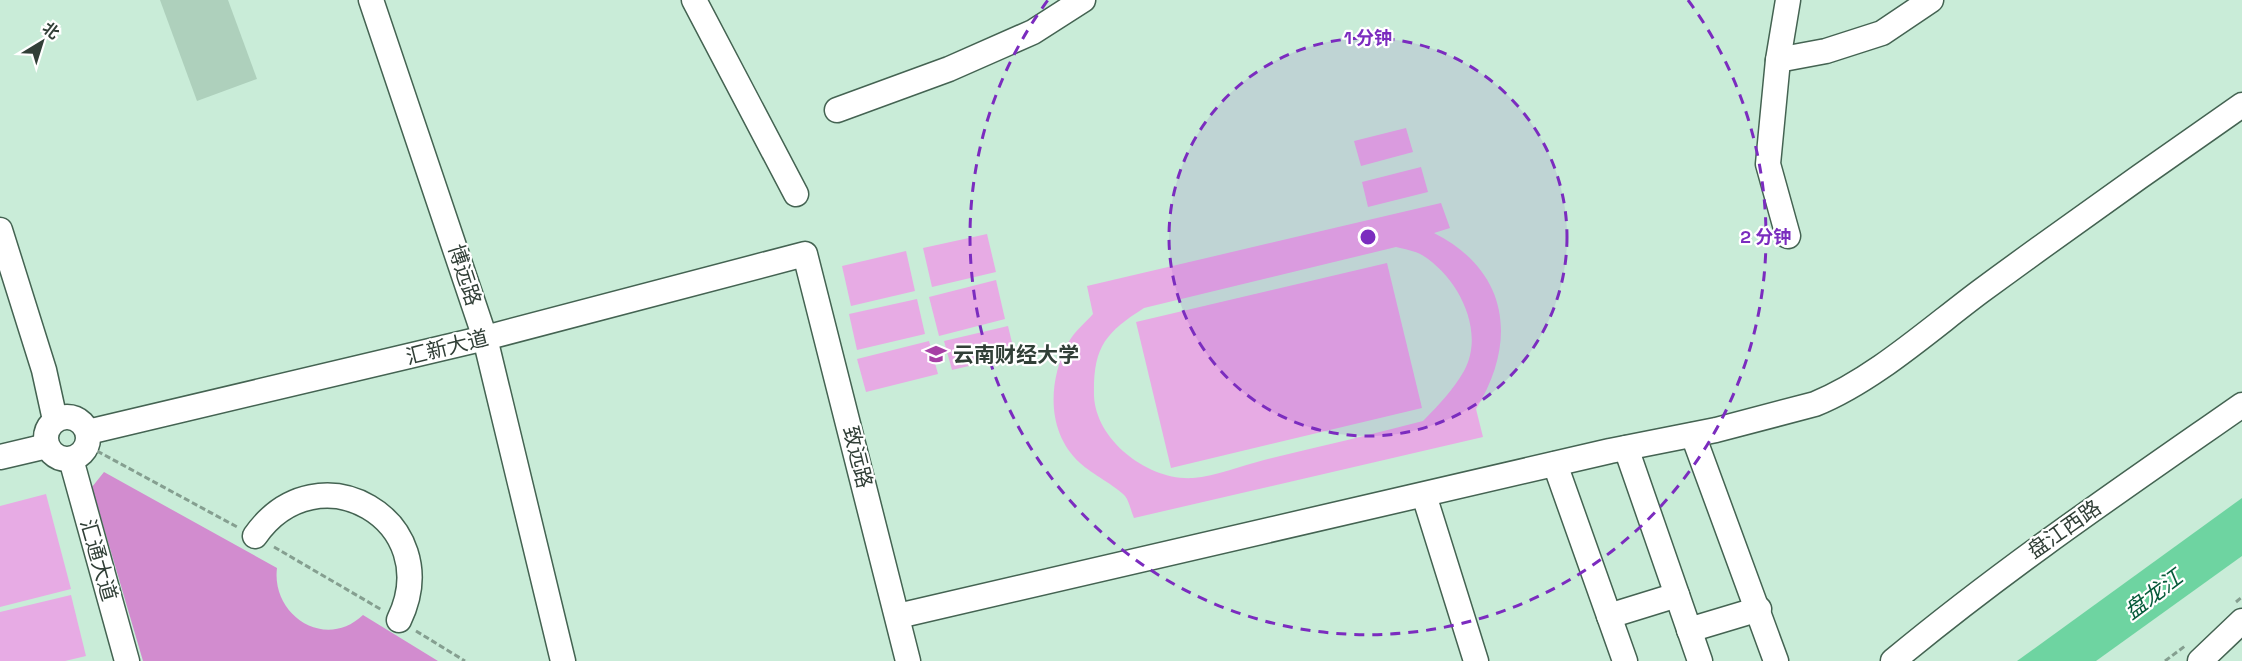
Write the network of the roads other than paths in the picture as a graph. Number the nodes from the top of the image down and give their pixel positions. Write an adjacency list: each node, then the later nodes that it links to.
1 (371, 0): 13 (street, 博远路)
2 (694, 0): 9 (street)
3 (1083, 0): 8 (street)
4 (1788, 0): 6 (street)
5 (1931, 0): 6 (street)
6 (1778, 60): 11 (street)
7 (2242, 105): 16 (street)
8 (837, 110)
9 (796, 194)
10 (0, 230): 15 (street)
11 (1788, 236)
12 (805, 254): 13 (street, 汇新大道); 27 (street, 致远路)
13 (485, 338): 18 (street, 汇新大道); 32 (street, 博远路)
14 (2242, 405): 38 (street, 盘江西路)
15 (55, 420): 17 (street); 18 (street)
16 (1693, 435): 19 (street); 25 (street)
17 (47, 446): 18 (street); 20 (street)
18 (82, 446): 31 (street, 汇通大道)
19 (1626, 448): 21 (street); 24 (street)
20 (0, 457)
21 (1555, 464): 22 (street); 26 (street)
22 (1424, 495): 27 (street); 34 (street)
23 (255, 536): 28 (street)
24 (1677, 595): 26 (street); 30 (street)
25 (1759, 609): 30 (street); 37 (street)
26 (1609, 615): 35 (street)
27 (898, 616): 33 (street, 致远路)
28 (399, 620)
29 (2242, 621): 39 (street)
30 (1689, 630): 36 (street)
31 (127, 661)
32 (563, 661)
33 (908, 661)
34 (1476, 661)
35 (1625, 661)
36 (1700, 661)
37 (1776, 661)
38 (1893, 661)
39 (2200, 661)

